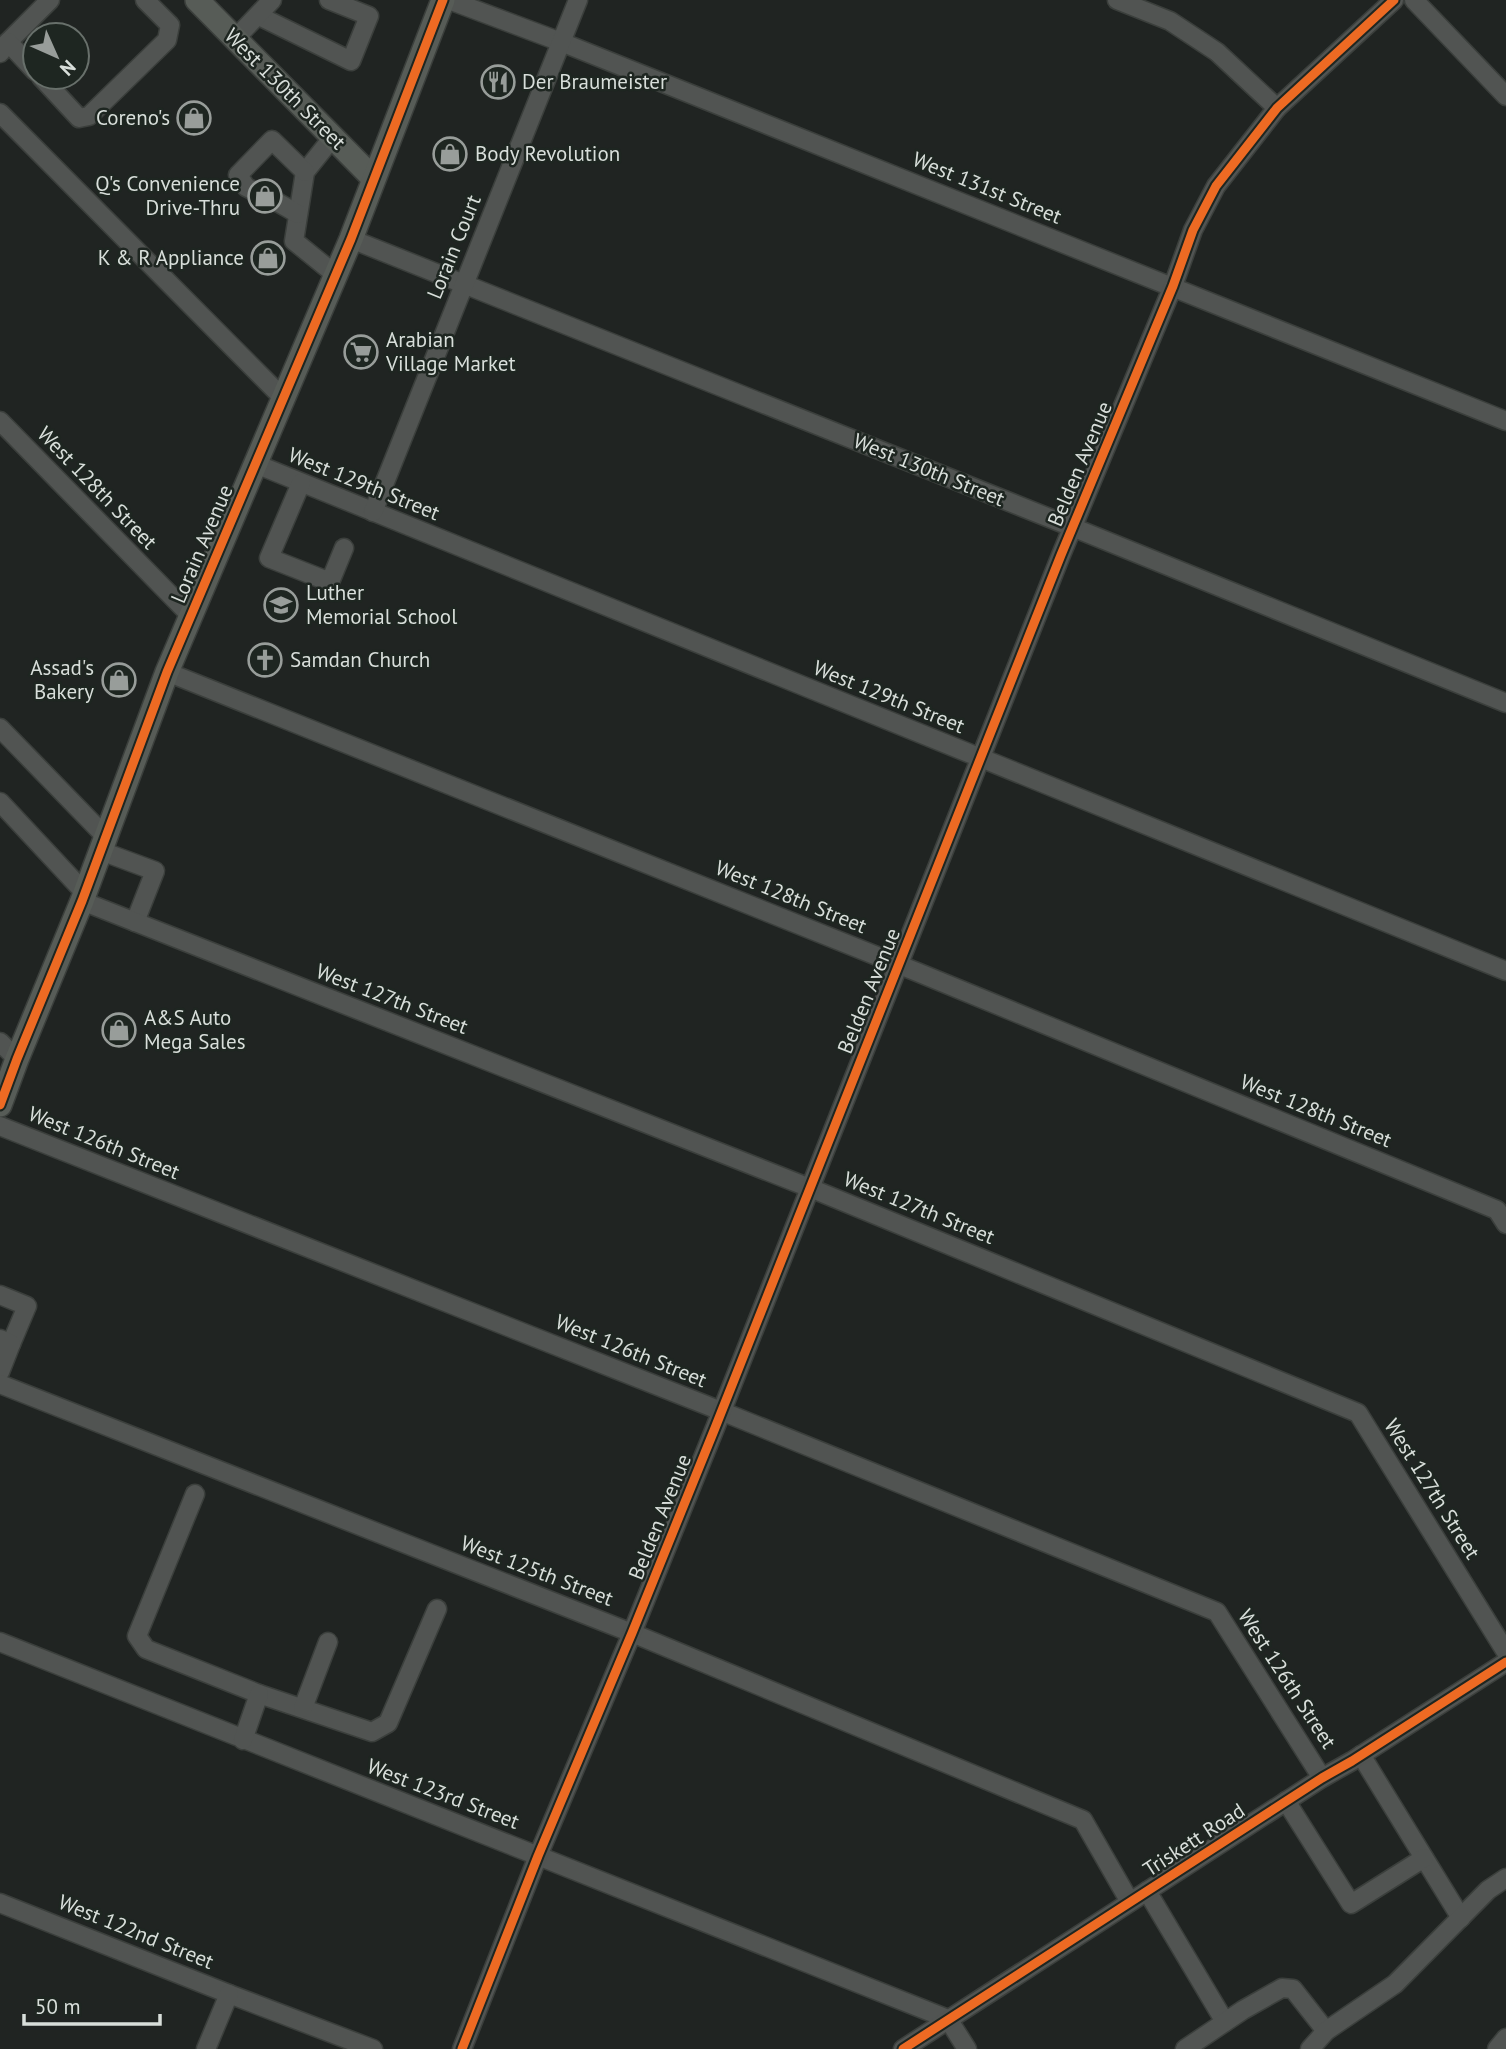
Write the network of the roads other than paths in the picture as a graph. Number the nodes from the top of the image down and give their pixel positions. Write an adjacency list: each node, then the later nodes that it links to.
1 (50, 0): 15 (street)
2 (145, 0): 17 (street)
3 (197, 0): 13 (main road, West 130th Street)
4 (272, 0): 12 (street)
5 (329, 0): 12 (street)
6 (443, 0): 23 (main road, Lorain Avenue)
7 (449, 0): 14 (street, West 131st Street)
8 (578, 0): 14 (street, Lorain Court)
9 (1117, 0): 19 (street)
10 (1394, 0): 19 (street, Belden Avenue)
11 (1414, 0): 18 (street)
12 (259, 16): 13 (street)
13 (235, 40): 21 (main road, West 130th Street)
14 (561, 42): 29 (street, Lorain Court); 30 (street, West 131st Street)
15 (4, 48): 16 (street)
16 (21, 61)
17 (54, 91)
18 (1506, 96)
19 (1277, 108): 30 (street, Belden Avenue)
20 (0, 113): 31 (street)
21 (333, 138): 22 (street); 23 (main road, West 130th Street)
22 (305, 172): 24 (street); 26 (street)
23 (373, 178): 27 (main road, Lorain Avenue)
24 (254, 191)
25 (277, 202): 26 (street)
26 (298, 214): 28 (street)
27 (351, 239): 28 (main road, Lorain Avenue); 29 (street, West 130th Street)
28 (336, 275): 31 (main road, Lorain Avenue)
29 (464, 284): 36 (street, Lorain Court); 37 (street, West 130th Street)
30 (1172, 286): 33 (street, West 131st Street); 37 (street, Belden Avenue)
31 (284, 400): 34 (main road, Lorain Avenue)
32 (0, 421): 39 (street, West 128th Street)
33 (1506, 421)
34 (256, 464): 35 (street, West 129th Street); 39 (main road, Lorain Avenue)
35 (300, 482): 36 (street, West 129th Street); 38 (street)
36 (373, 512): 43 (street, West 129th Street)
37 (1072, 527): 41 (street, West 130th Street); 43 (street, Belden Avenue)
38 (344, 548)
39 (191, 616): 40 (main road, Lorain Avenue)
40 (167, 672): 45 (main road, Lorain Avenue); 48 (street, West 128th Street)
41 (1506, 703)
42 (4, 740): 45 (street)
43 (981, 759): 48 (street, Belden Avenue); 49 (street, West 129th Street)
44 (0, 802): 46 (street)
45 (103, 844): 46 (main road, Lorain Avenue); 47 (street)
46 (83, 897): 47 (street, West 127th Street); 51 (main road, Lorain Avenue)
47 (135, 922): 54 (street, West 127th Street)
48 (898, 965): 54 (street, Belden Avenue); 55 (street, West 128th Street)
49 (1506, 971)
50 (0, 1042): 51 (street)
51 (17, 1059): 52 (main road, Lorain Avenue)
52 (0, 1105)
53 (0, 1126): 60 (street, West 126th Street)
54 (810, 1188): 60 (street, Belden Avenue); 66 (street, West 127th Street)
55 (1506, 1224)
56 (0, 1295): 57 (street)
57 (6, 1341): 58 (street)
58 (0, 1372)
59 (0, 1384): 63 (street, West 125th Street)
60 (721, 1411): 63 (street, Belden Avenue); 72 (street, West 126th Street)
61 (195, 1493): 68 (street)
62 (437, 1609): 69 (street)
63 (632, 1633): 74 (street, Belden Avenue); 79 (street, West 125th Street)
64 (0, 1642): 70 (street, West 123rd Street)
65 (328, 1642): 69 (street)
66 (1506, 1652)
67 (1506, 1661): 71 (street, Triskett Road)
68 (259, 1694): 69 (street); 70 (street)
69 (303, 1708)
70 (243, 1740): 74 (street, West 123rd Street)
71 (1361, 1755): 72 (street, Triskett Road); 75 (street)
72 (1322, 1778): 73 (street, Triskett Road)
73 (1286, 1801): 75 (street); 77 (street, Triskett Road)
74 (538, 1856): 82 (street, West 123rd Street); 88 (street, Belden Avenue)
75 (1424, 1858): 80 (street)
76 (1506, 1878): 80 (street)
77 (1147, 1891): 79 (street, Triskett Road); 83 (street)
78 (0, 1902): 81 (street, West 122nd Street)
79 (1130, 1902): 82 (street, Triskett Road)
80 (1461, 1918): 84 (street)
81 (229, 1994): 86 (street); 87 (street, West 122nd Street)
82 (948, 2019): 89 (street, Triskett Road); 90 (street)
83 (1225, 2022): 84 (street); 91 (street)
84 (1326, 2031): 92 (street)
85 (1506, 2038): 93 (street)
86 (206, 2049)
87 (373, 2049)
88 (462, 2049)
89 (903, 2049)
90 (967, 2049)
91 (1185, 2049)
92 (1310, 2049)
93 (1497, 2049)

